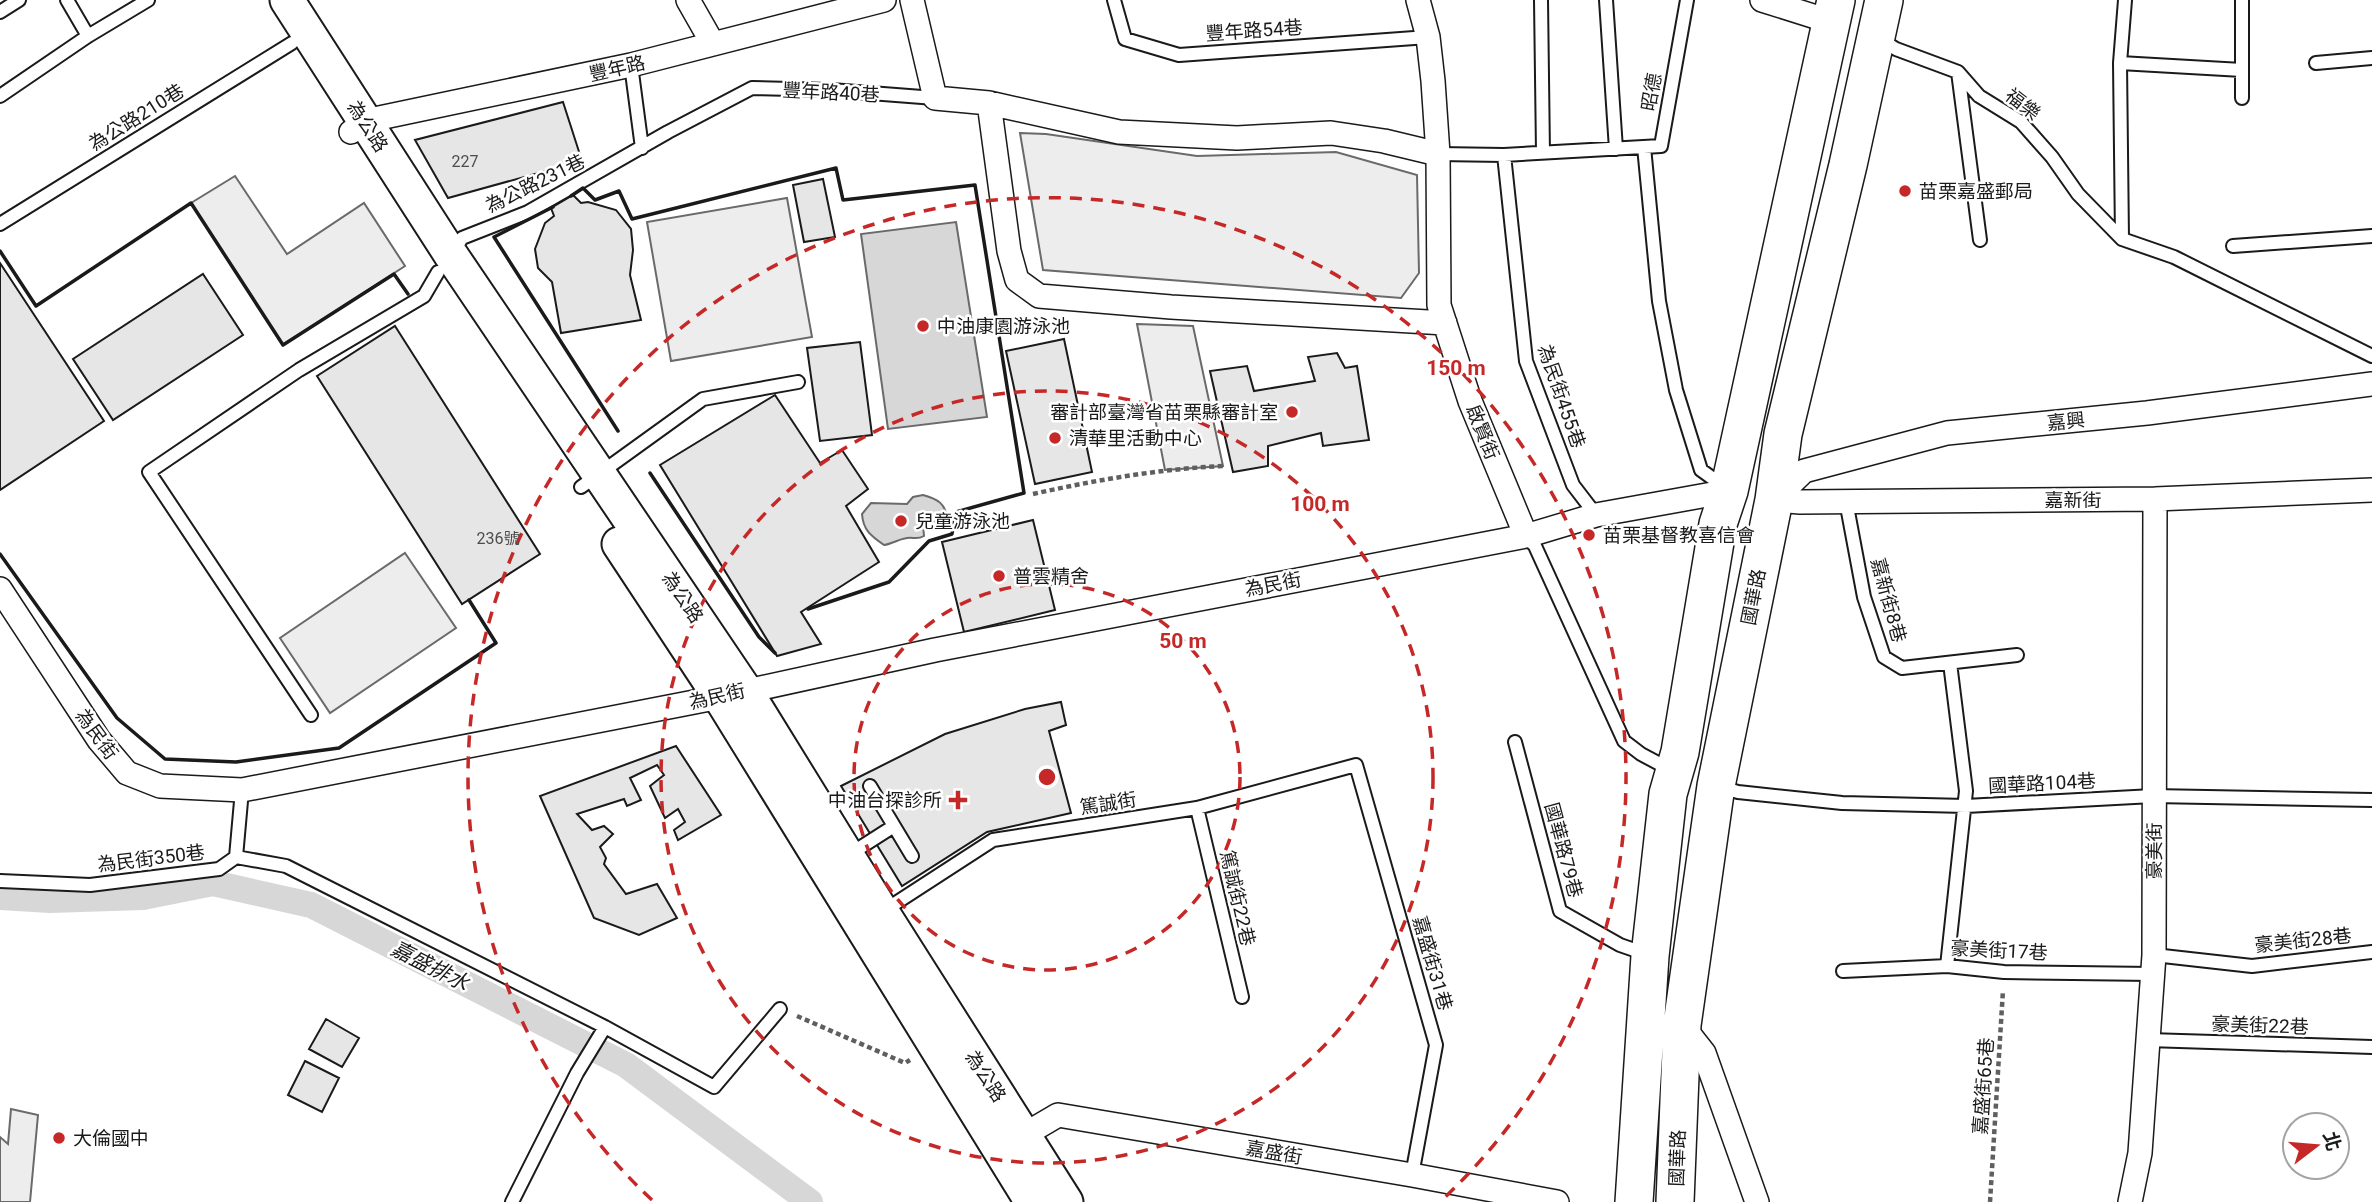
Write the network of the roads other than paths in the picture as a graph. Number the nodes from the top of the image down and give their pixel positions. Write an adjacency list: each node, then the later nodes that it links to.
1 (19, 0): 19 (lane)
2 (68, 0): 20 (lane)
3 (148, 0): 20 (lane)
4 (264, 0): 23 (street, 為公路)
5 (287, 0): 35 (street, 為公路)
6 (688, 0): 24 (street)
7 (884, 0): 24 (street, 豐年路)
8 (912, 0): 33 (street)
9 (1114, 0): 22 (lane, 豐年路54巷)
10 (1418, 0): 22 (street, 啟賢街)
11 (1541, 0): 39 (lane)
12 (1606, 0): 38 (lane, 昭德)
13 (1687, 0): 36 (lane, 昭德)
14 (1762, 0): 18 (street)
15 (1884, 0): 21 (main road, 國華路)
16 (2124, 0): 26 (lane)
17 (2242, 0): 29 (lane)
18 (1834, 11): 21 (main road); 54 (main road)
19 (0, 12)
20 (88, 36): 31 (lane)
21 (1874, 36): 30 (lane, 福樂); 56 (main road, 國華路)
22 (1428, 37): 40 (street, 啟賢街)
23 (292, 43): 35 (street, 為公路); 42 (lane, 為公路210巷)
24 (713, 44): 28 (street, 豐年路)
25 (2372, 58): 27 (lane)
26 (2120, 62): 29 (lane); 44 (lane)
27 (2316, 63)
28 (631, 65): 35 (street, 豐年路); 37 (lane)
29 (2242, 70): 32 (lane)
30 (1958, 72): 44 (lane, 福樂); 45 (lane)
31 (0, 96)
32 (2242, 97)
33 (935, 99): 34 (street); 37 (lane, 豐年路40巷)
34 (989, 103): 40 (street); 48 (street)
35 (358, 127): 47 (street, 為公路)
36 (1644, 147): 38 (lane); 54 (lane)
37 (642, 148): 47 (lane, 為公路231巷)
38 (1616, 149): 39 (lane)
39 (1543, 153): 41 (lane)
40 (1438, 154): 41 (lane); 48 (street, 啟賢街)
41 (1504, 155): 58 (lane, 為民街455巷)
42 (0, 223)
43 (2372, 236): 46 (lane)
44 (2122, 239): 49 (lane, 福樂)
45 (1980, 240)
46 (2233, 246)
47 (445, 264): 52 (street, 為公路); 64 (lane, 為公路231巷)
48 (1445, 323): 59 (street, 啟賢街)
49 (2372, 356)
50 (798, 382): 52 (lane)
51 (2372, 384): 56 (street, 嘉興)
52 (590, 481): 63 (street, 為公路)
53 (2372, 490): 55 (street, 嘉新街)
54 (1729, 491): 56 (main road); 58 (street, 為民街); 67 (main road)
55 (2155, 499): 57 (street, 嘉新街); 71 (street, 豪美街)
56 (1774, 500): 57 (street, 嘉新街); 69 (main road, 國華路)
57 (1846, 501): 62 (lane, 嘉新街8巷)
58 (1596, 515): 59 (street, 為民街)
59 (1526, 536): 63 (street, 為民街); 67 (lane, 啟賢街)
60 (0, 589): 70 (street, 為民街)
61 (2017, 655): 62 (lane, 嘉新街8巷)
62 (1950, 663): 73 (lane)
63 (733, 693): 70 (street, 為民街); 76 (street, 為公路); 80 (street, 為公路)
64 (311, 715)
65 (1515, 742): 82 (lane, 國華路79巷)
66 (1356, 765): 74 (lane, 篤誠街); 93 (lane, 嘉盛街31巷)
67 (1674, 771): 69 (main road); 82 (main road)
68 (870, 786): 75 (lane)
69 (1716, 786): 73 (lane, 國華路104巷); 88 (main road, 國華路)
70 (243, 790): 78 (lane)
71 (2154, 796): 72 (lane, 國華路104巷); 73 (lane, 國華路104巷); 83 (street, 豪美街)
72 (2372, 800)
73 (1966, 806): 84 (lane)
74 (1197, 808): 80 (lane, 篤誠街); 86 (lane, 篤誠街22巷)
75 (894, 826): 76 (lane); 77 (lane)
76 (847, 856): 80 (street, 為公路)
77 (912, 856)
78 (236, 857): 79 (lane, 為民街350巷); 89 (lane)
79 (0, 880)
80 (871, 919): 92 (street, 為公路); 92 (street, 為公路)
81 (2372, 952): 83 (lane, 豪美街28巷)
82 (1650, 956): 98 (main road)
83 (2153, 965): 84 (lane, 豪美街17巷); 90 (street, 豪美街)
84 (1947, 966): 85 (lane, 豪美街17巷)
85 (1843, 971)
86 (1242, 997)
87 (780, 1009): 89 (lane)
88 (1682, 1025): 99 (main road, 國華路); 100 (street)
89 (605, 1027): 94 (lane)
90 (2148, 1040): 91 (lane, 豪美街22巷); 101 (street, 豪美街)
91 (2372, 1047)
92 (1011, 1142): 93 (street, 嘉盛街); 95 (street, 為公路); 96 (street, 為公路)
93 (1412, 1175): 97 (street, 嘉盛街)
94 (512, 1202)
95 (1032, 1202)
96 (1066, 1202)
97 (1557, 1202)
98 (1634, 1202)
99 (1675, 1202)
100 (1757, 1202)
101 (2130, 1202)

